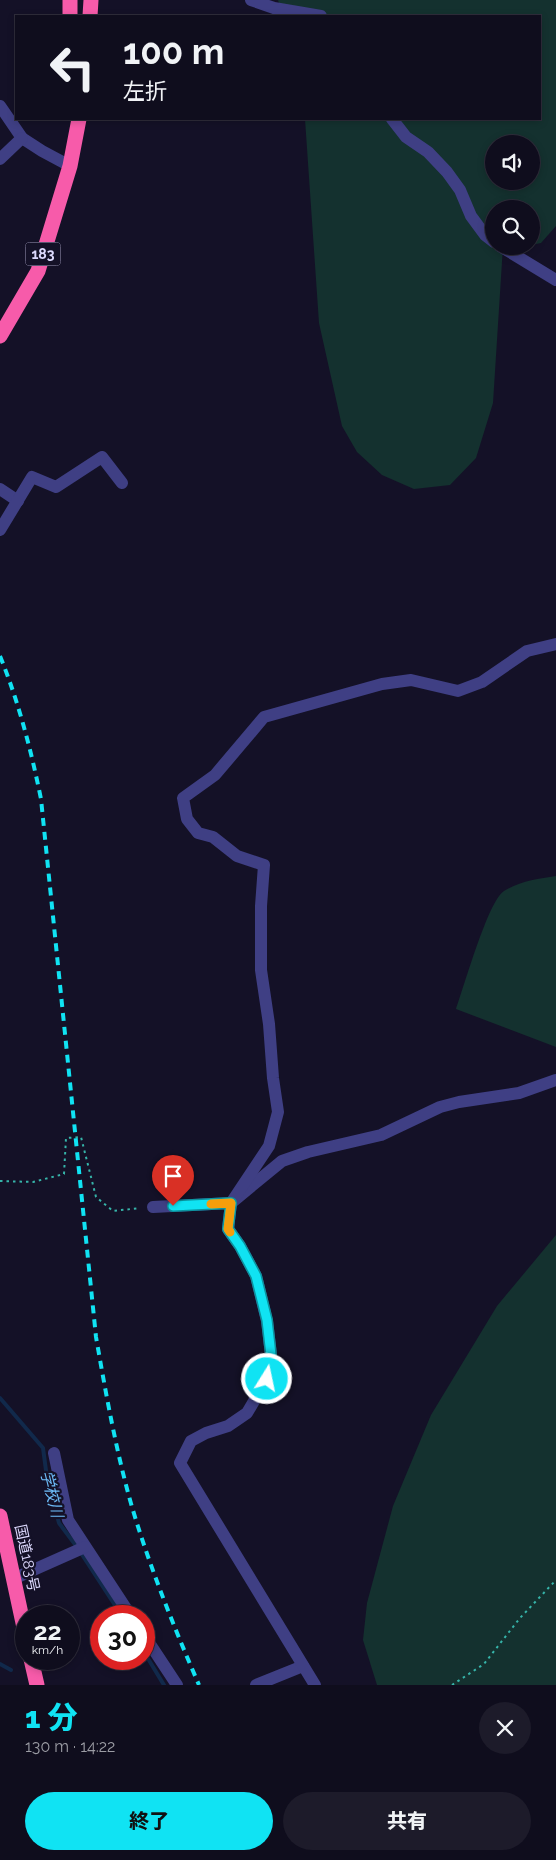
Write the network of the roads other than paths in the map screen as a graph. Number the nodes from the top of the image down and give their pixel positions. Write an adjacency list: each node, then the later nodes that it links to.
1 (70, 0): 4 (highway)
2 (90, 0): 5 (highway)
3 (251, 0): 6 (street)
4 (70, 15)
5 (90, 15)
6 (314, 15)
7 (0, 106): 11 (street)
8 (73, 120): 13 (highway, 183)
9 (79, 120): 13 (highway, 183)
10 (393, 120): 14 (street)
11 (22, 138): 12 (street); 13 (street)
12 (0, 159)
13 (70, 166): 17 (highway, 183)
14 (485, 235)
15 (515, 255): 16 (street)
16 (556, 280)
17 (0, 336)
18 (122, 483): 20 (street)
19 (0, 489): 20 (street)
20 (18, 501): 21 (street)
21 (0, 530)
22 (556, 644): 24 (street)
23 (556, 1080): 24 (street)
24 (231, 1203): 25 (street); 33 (street)
25 (153, 1207)
26 (54, 1453): 28 (street)
27 (0, 1516): 29 (highway, 国道183号)
28 (85, 1547): 29 (street); 31 (street)
29 (13, 1578): 30 (highway, 国道183号)
30 (19, 1605)
31 (125, 1605)
32 (155, 1652): 36 (street)
33 (303, 1666): 37 (street); 38 (street)
34 (34, 1670): 35 (highway)
35 (37, 1685)
36 (177, 1685)
37 (256, 1685)
38 (315, 1685)

